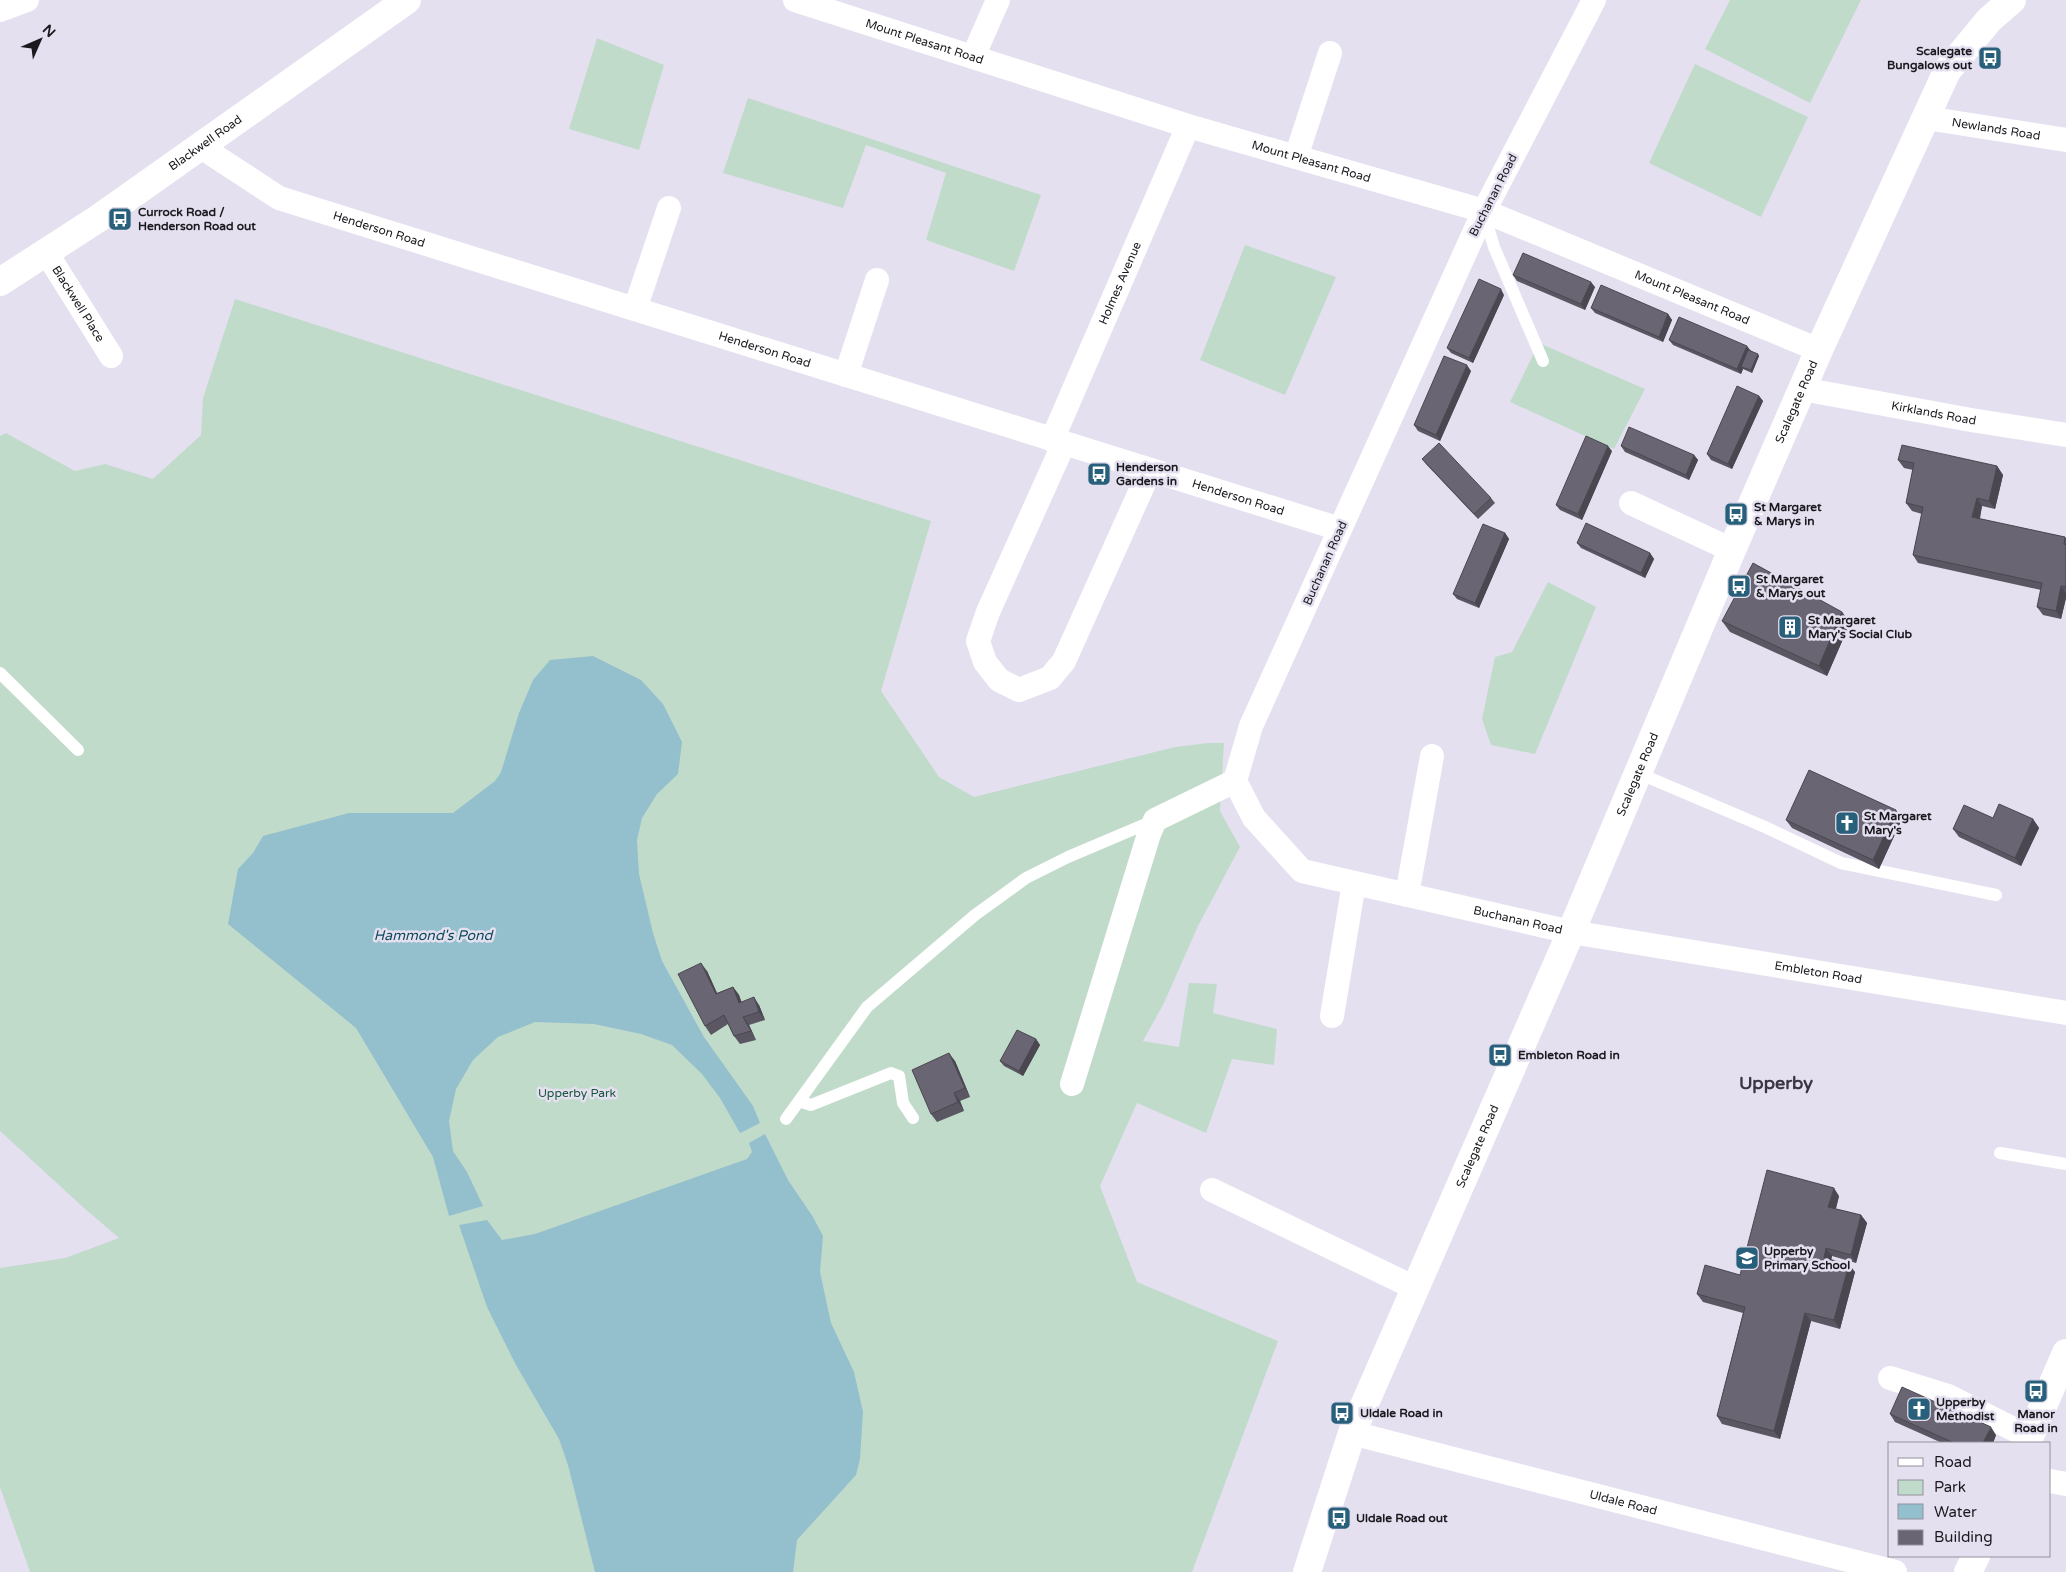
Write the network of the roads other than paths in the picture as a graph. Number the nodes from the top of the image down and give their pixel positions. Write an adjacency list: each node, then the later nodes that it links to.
1 (27, 0): 7 (street)
2 (407, 0): 13 (street, Blackwell Road)
3 (795, 0): 9 (street, Mount Pleasant Road)
4 (998, 0): 9 (street)
5 (1594, 0): 16 (street, Buchanan Road)
6 (2012, 0): 10 (street, Scalegate Road)
7 (0, 10)
8 (1330, 53): 14 (street)
9 (973, 57): 11 (street, Mount Pleasant Road)
10 (1926, 118): 12 (street, Newlands Road); 21 (street, Scalegate Road)
11 (1188, 126): 14 (street, Mount Pleasant Road); 27 (street, Holmes Avenue)
12 (2066, 140)
13 (201, 147): 17 (street, Blackwell Road); 20 (street, Henderson Road)
14 (1296, 157): 16 (street, Mount Pleasant Road)
15 (669, 208): 20 (street)
16 (1484, 211): 21 (street, Mount Pleasant Road); 23 (lane); 30 (street, Buchanan Road)
17 (46, 252): 19 (street, Blackwell Road); 22 (street, Blackwell Place)
18 (877, 280): 24 (street)
19 (0, 282)
20 (635, 309): 24 (street, Henderson Road)
21 (1819, 350): 25 (street, Scalegate Road)
22 (111, 356)
23 (1543, 361)
24 (846, 375): 27 (street, Henderson Road)
25 (1802, 389): 26 (street, Kirklands Road); 31 (street, Scalegate Road)
26 (2066, 435)
27 (1058, 441): 28 (street, Henderson Road); 28 (street, Holmes Avenue)
28 (1150, 470): 30 (street, Henderson Road)
29 (1631, 503): 31 (street)
30 (1340, 529): 36 (street, Buchanan Road)
31 (1732, 550): 35 (street, Scalegate Road)
32 (0, 673): 33 (lane)
33 (78, 750)
34 (1432, 756): 39 (street)
35 (1638, 773): 40 (lane); 41 (street, Scalegate Road)
36 (1235, 781): 37 (street); 38 (street, Buchanan Road)
37 (1155, 820): 44 (street); 45 (lane)
38 (1354, 883): 39 (street, Buchanan Road); 43 (street)
39 (1407, 895): 41 (street, Buchanan Road)
40 (1996, 896)
41 (1571, 932): 42 (street, Embleton Road); 51 (street, Scalegate Road)
42 (2066, 1013)
43 (1332, 1016)
44 (1072, 1084)
45 (799, 1101): 46 (lane); 47 (lane)
46 (912, 1118)
47 (786, 1119)
48 (2000, 1153): 49 (lane)
49 (2066, 1164)
50 (1212, 1190): 51 (street)
51 (1415, 1288): 54 (street, Scalegate Road)
52 (2066, 1353): 55 (street)
53 (1890, 1378): 55 (street)
54 (1352, 1433): 59 (street, Scalegate Road); 60 (street, Uldale Road)
55 (2028, 1440)
56 (2051, 1481): 57 (street)
57 (2066, 1484)
58 (1976, 1557): 61 (street)
59 (1307, 1572)
60 (1895, 1572)
61 (1968, 1572)

